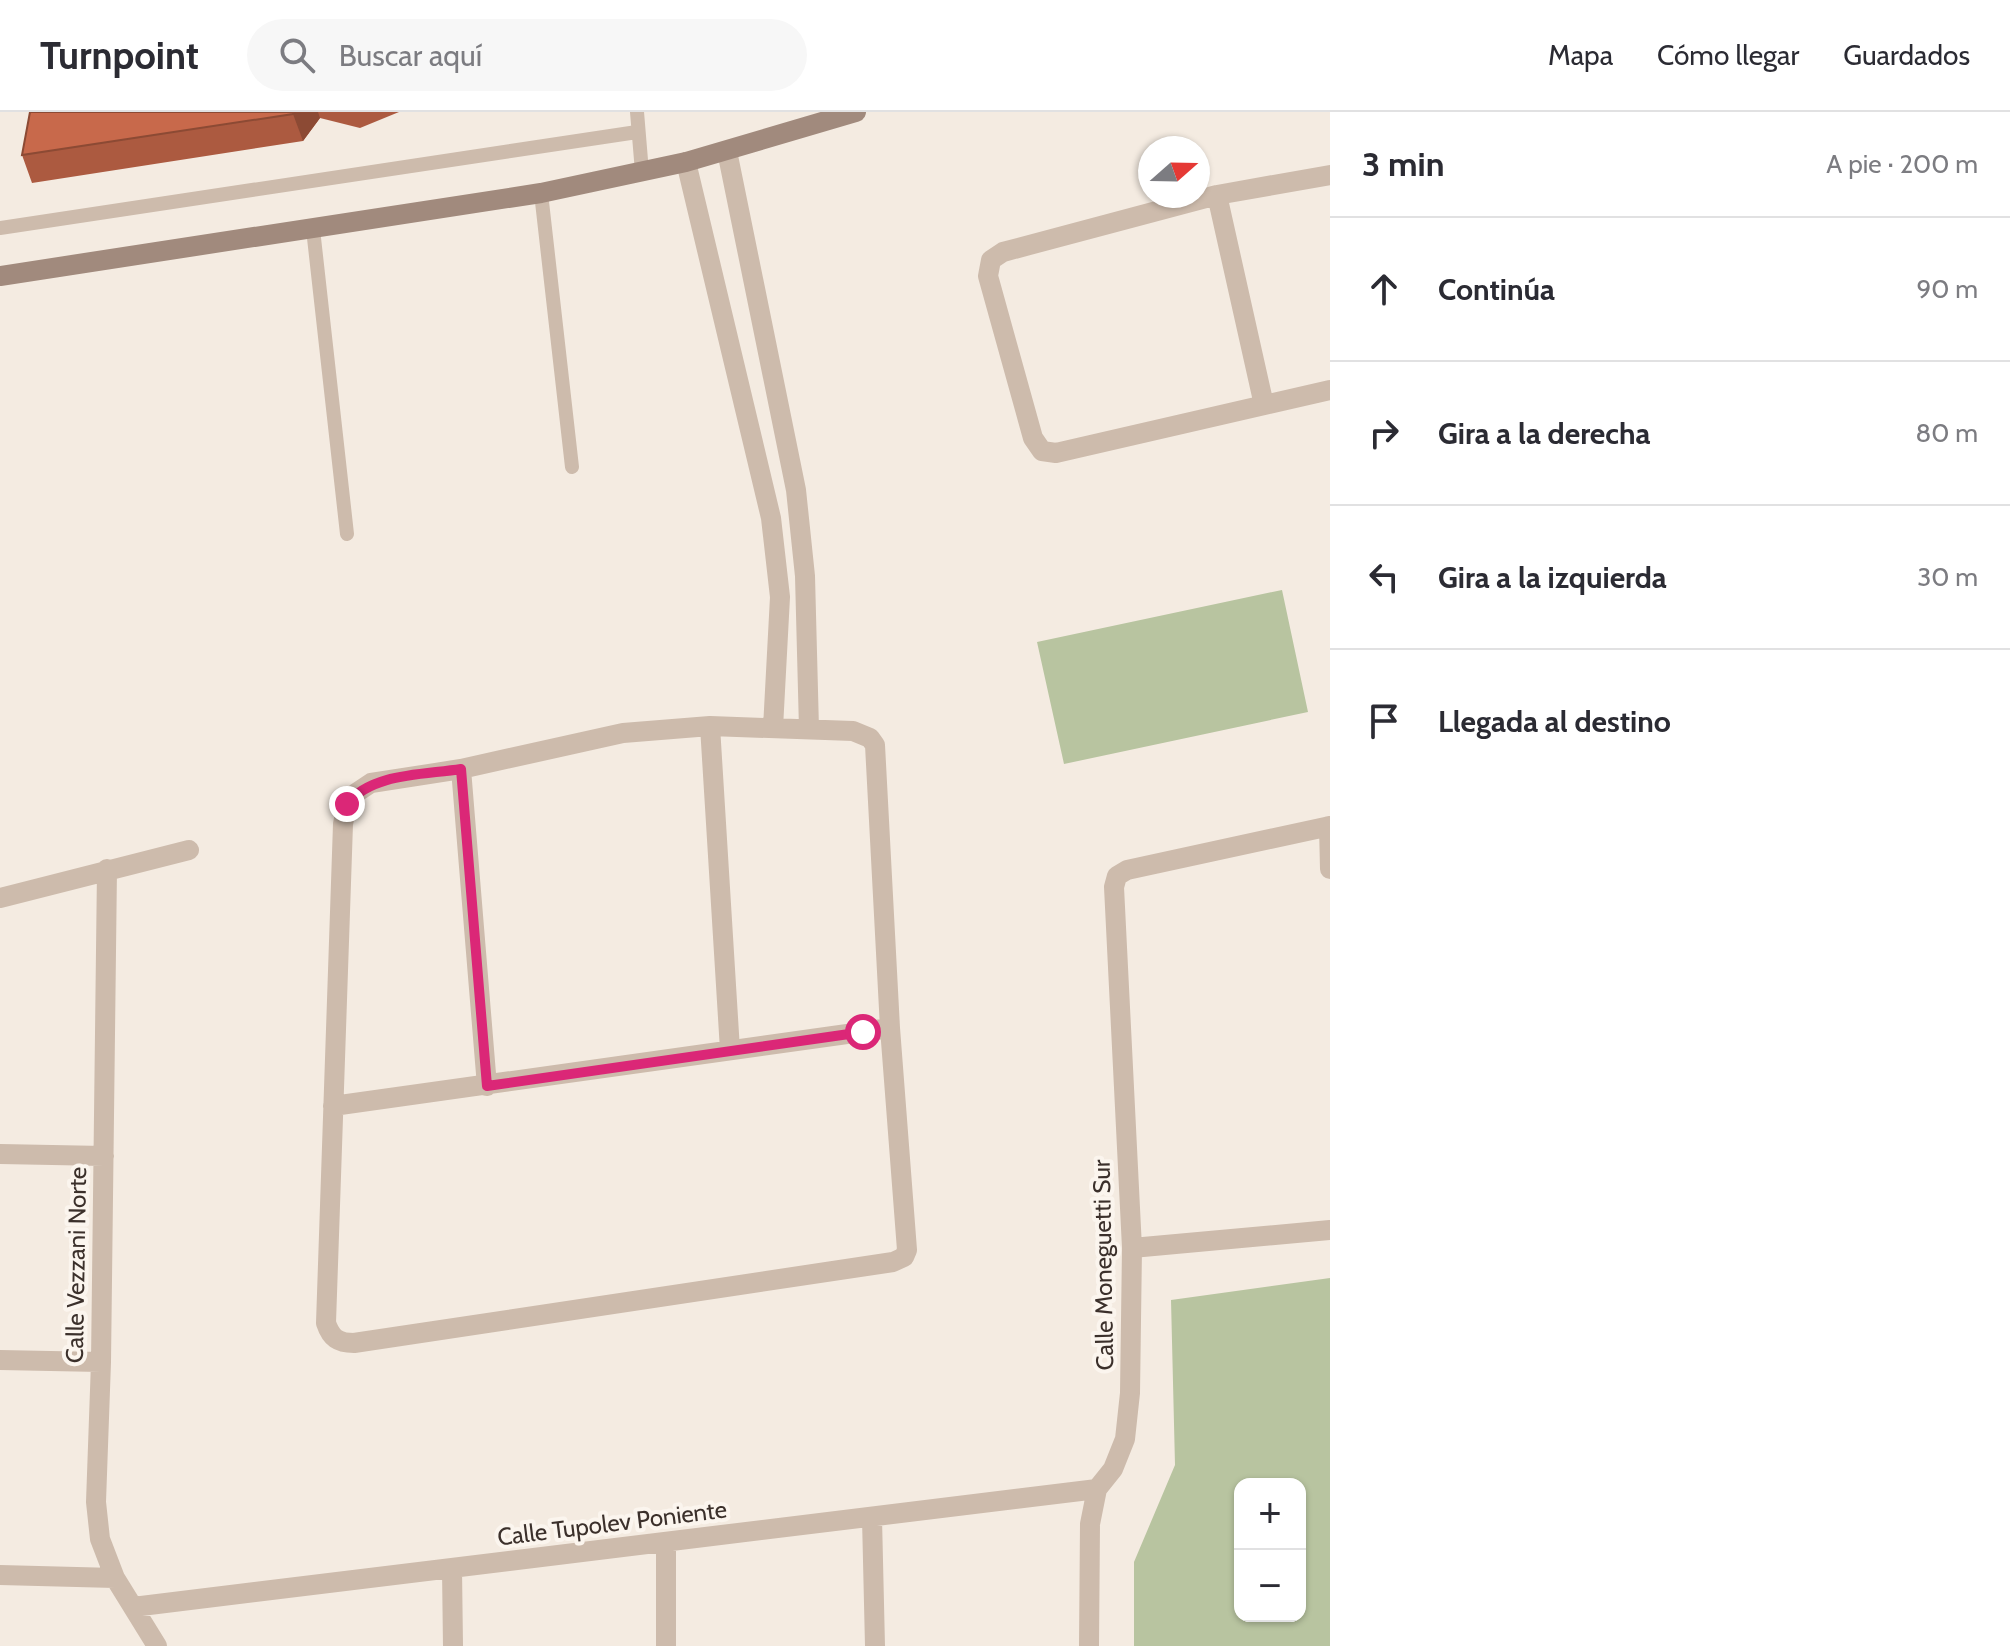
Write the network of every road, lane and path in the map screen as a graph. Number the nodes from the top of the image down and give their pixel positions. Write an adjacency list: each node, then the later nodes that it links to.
1 (637, 112): 3 (lane)
2 (856, 112): 4 (street)
3 (637, 132): 6 (lane); 10 (lane)
4 (727, 151): 5 (street); 19 (street)
5 (686, 162): 6 (street); 18 (street)
6 (642, 172): 8 (street)
7 (1330, 175): 9 (street)
8 (541, 193): 11 (street); 15 (lane)
9 (1217, 195): 14 (street); 14 (street)
10 (0, 228)
11 (313, 229): 12 (street); 16 (lane)
12 (0, 276)
13 (1330, 390): 14 (street)
14 (1264, 405)
15 (572, 467)
16 (347, 534)
17 (710, 726): 18 (street); 20 (street); 27 (street)
18 (773, 728): 19 (street)
19 (809, 729): 26 (street)
20 (461, 769): 28 (street); 29 (street)
21 (1329, 826): 24 (street); 33 (street, Calle Moneguetti Sur)
22 (189, 850): 23 (street)
23 (107, 869): 25 (street); 31 (street, Calle Vezzani Norte)
24 (1330, 869)
25 (0, 898)
26 (890, 1028): 27 (street); 29 (street)
27 (730, 1050): 28 (street)
28 (487, 1086): 29 (street)
29 (333, 1106)
30 (0, 1154): 31 (street)
31 (104, 1156): 35 (street, Calle Vezzani Norte)
32 (1330, 1230): 33 (street)
33 (1132, 1248): 36 (street, Calle Moneguetti Sur)
34 (0, 1360): 35 (street)
35 (101, 1362): 41 (street, Calle Vezzani Norte)
36 (1097, 1489): 37 (street, Calle Tupolev Poniente); 47 (street, Calle Moneguetti Sur)
37 (872, 1518): 38 (street, Calle Tupolev Poniente); 46 (street)
38 (666, 1543): 39 (street, Calle Tupolev Poniente); 45 (street)
39 (452, 1569): 42 (street, Calle Tupolev Poniente); 44 (street)
40 (0, 1575): 41 (street)
41 (115, 1578): 42 (street, Calle Vezzani Norte)
42 (133, 1607): 43 (street, Calle Vezzani Norte)
43 (157, 1646)
44 (453, 1646)
45 (666, 1646)
46 (875, 1646)
47 (1089, 1646)

